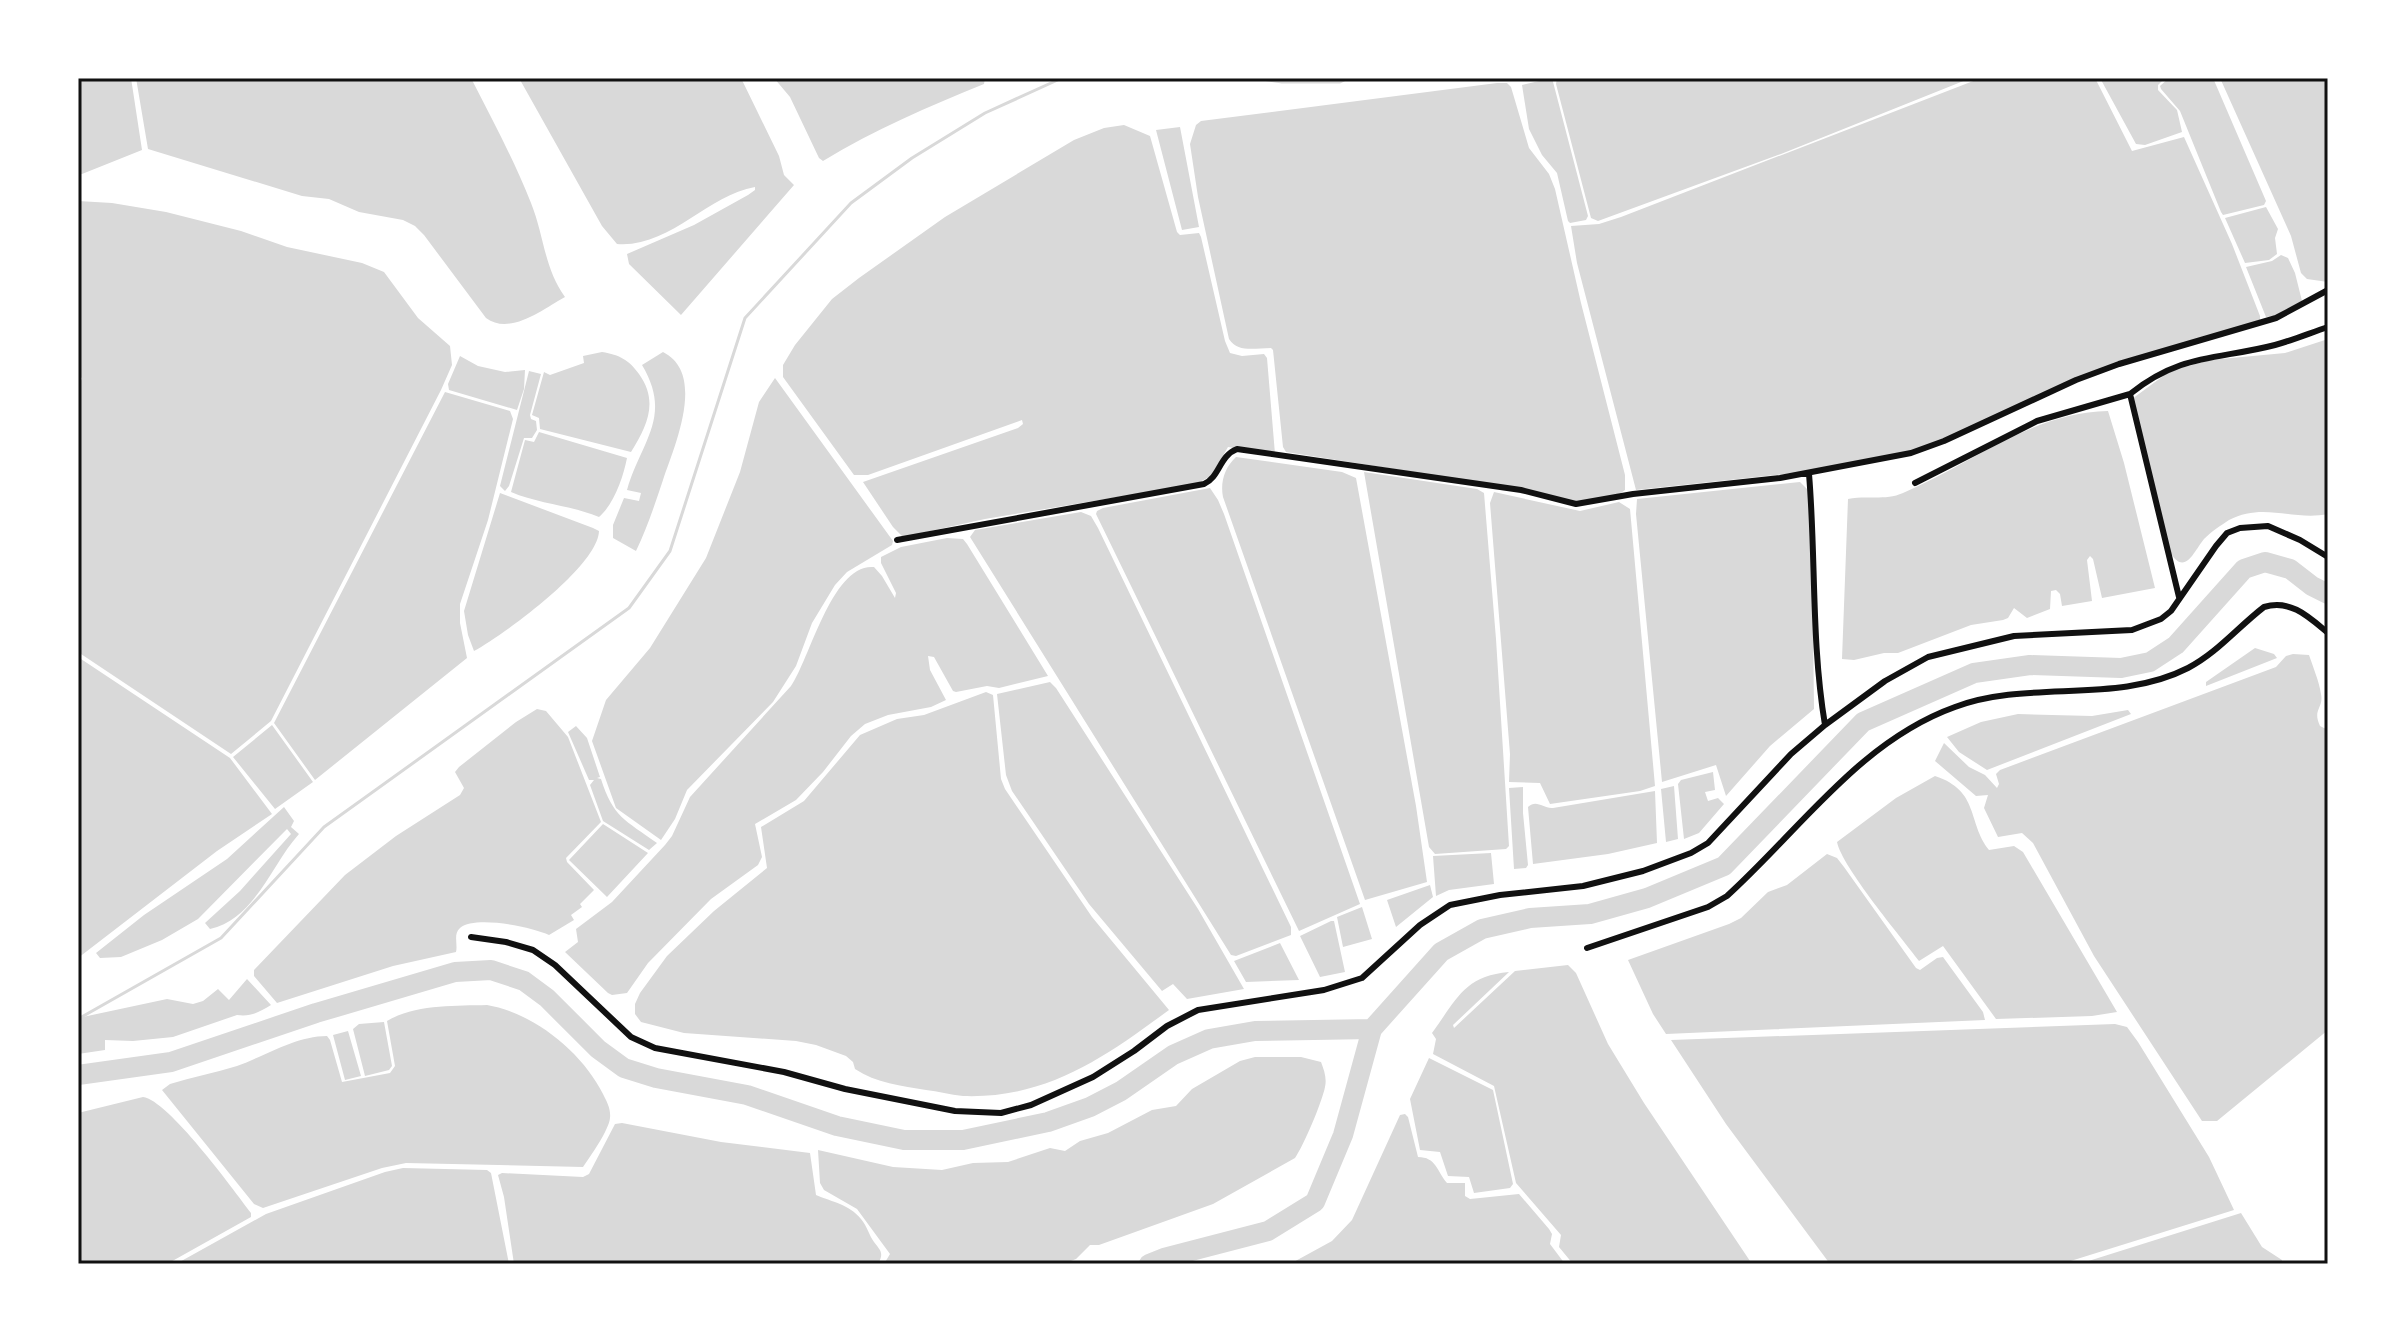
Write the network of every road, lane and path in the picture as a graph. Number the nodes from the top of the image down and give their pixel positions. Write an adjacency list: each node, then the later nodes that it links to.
1 (2328, 290): 4 (street)
2 (2328, 327): 3 (street)
3 (2130, 394): 5 (street); 8 (street)
4 (1809, 474): 6 (street); 10 (street)
5 (1915, 483)
6 (897, 540)
7 (2328, 557): 8 (street)
8 (2179, 597): 10 (street)
9 (2328, 633): 12 (street)
10 (1825, 725): 11 (street)
11 (471, 937)
12 (1587, 948)

